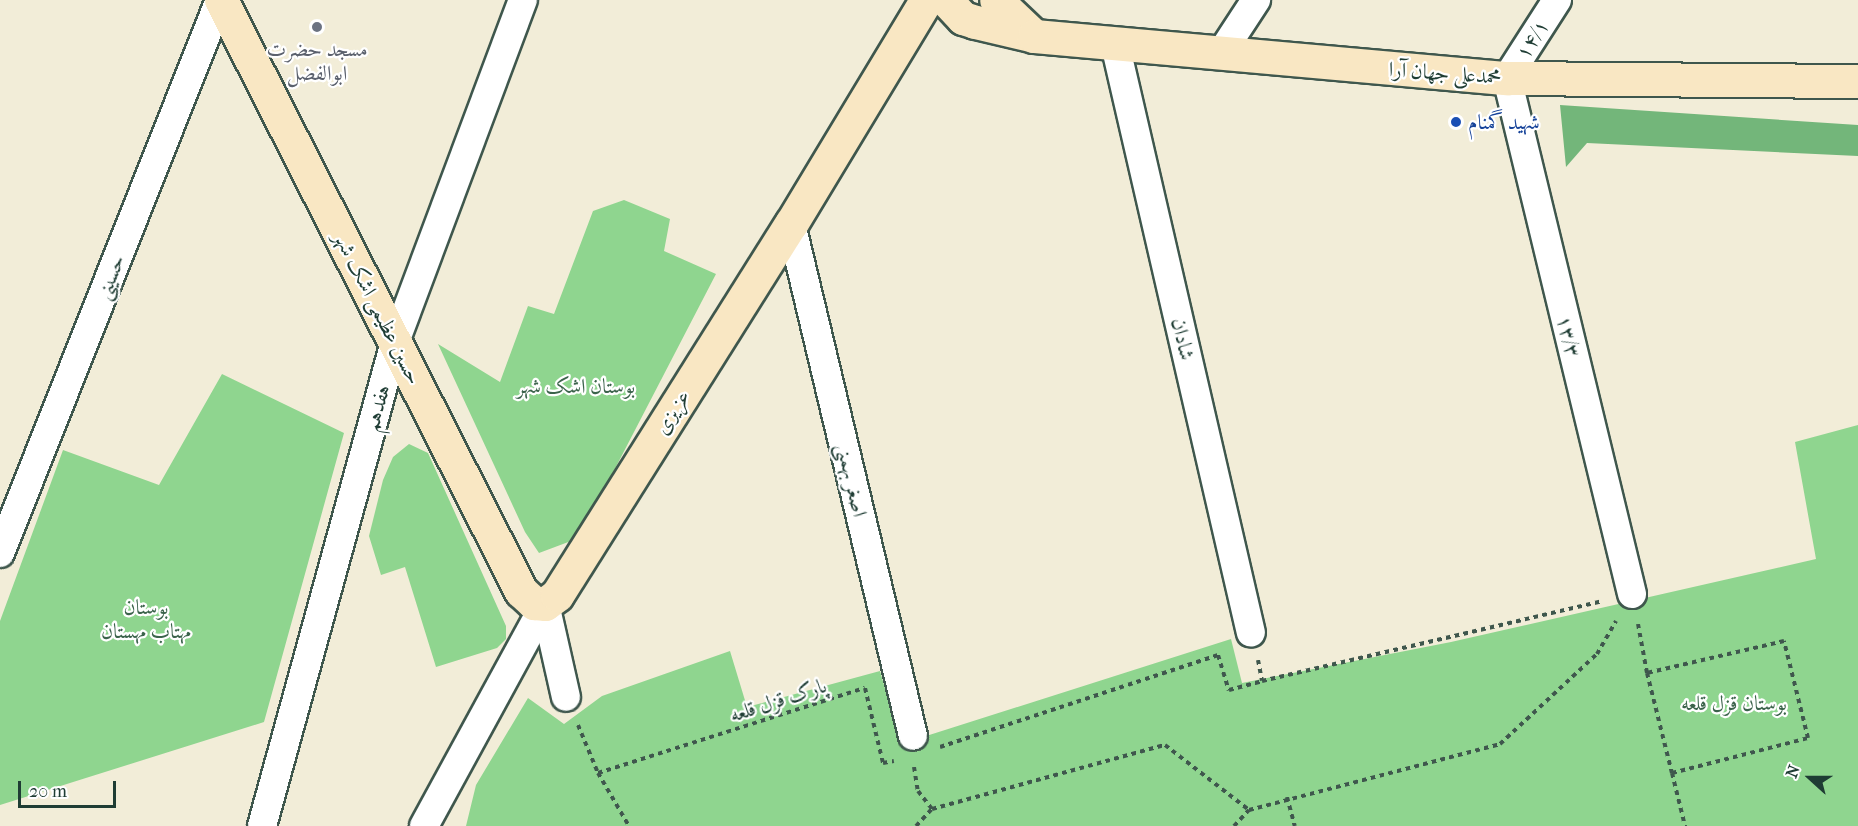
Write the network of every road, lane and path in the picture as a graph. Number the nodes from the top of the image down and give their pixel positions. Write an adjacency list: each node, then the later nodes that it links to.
1 (221, 0): 14 (street, حسین عظیمی اشک شهر); 15 (street, حسینی)
2 (523, 0): 14 (street, هفدهم)
3 (926, 0): 13 (street, عزیزی)
4 (946, 0): 8 (street, محمدعلی جهان آرا)
5 (996, 0): 8 (street)
6 (1256, 0): 10 (street)
7 (1557, 0): 11 (street, ۱۴/۱)
8 (1034, 36): 9 (street, محمدعلی جهان آرا)
9 (1115, 44): 10 (street, محمدعلی جهان آرا); 18 (street, شادان)
10 (1220, 55): 11 (street, محمدعلی جهان آرا)
11 (1507, 78): 12 (street, محمدعلی جهان آرا); 16 (street, ۱۳/۳)
12 (1858, 81)
13 (791, 224): 17 (street, عزیزی); 22 (street, اصغر بهمنی)
14 (395, 342): 17 (street, حسین عظیمی اشک شهر); 28 (street, هفدهم)
15 (0, 553)
16 (1632, 594): 19 (path); 20 (path); 25 (path)
17 (545, 604): 21 (street); 29 (street, عزیزی)
18 (1251, 633): 20 (path)
19 (1647, 673): 24 (path); 24 (path)
20 (1262, 681): 22 (path)
21 (566, 697): 23 (path)
22 (916, 750): 23 (path, پارک قزل قلعه); 26 (path)
23 (598, 773): 30 (path)
24 (1672, 773): 34 (path)
25 (1287, 797): 27 (path); 33 (path)
26 (932, 809): 27 (path); 31 (path)
27 (1249, 810): 32 (path)
28 (262, 826)
29 (424, 826)
30 (629, 826)
31 (916, 826)
32 (1234, 826)
33 (1295, 826)
34 (1685, 826)

